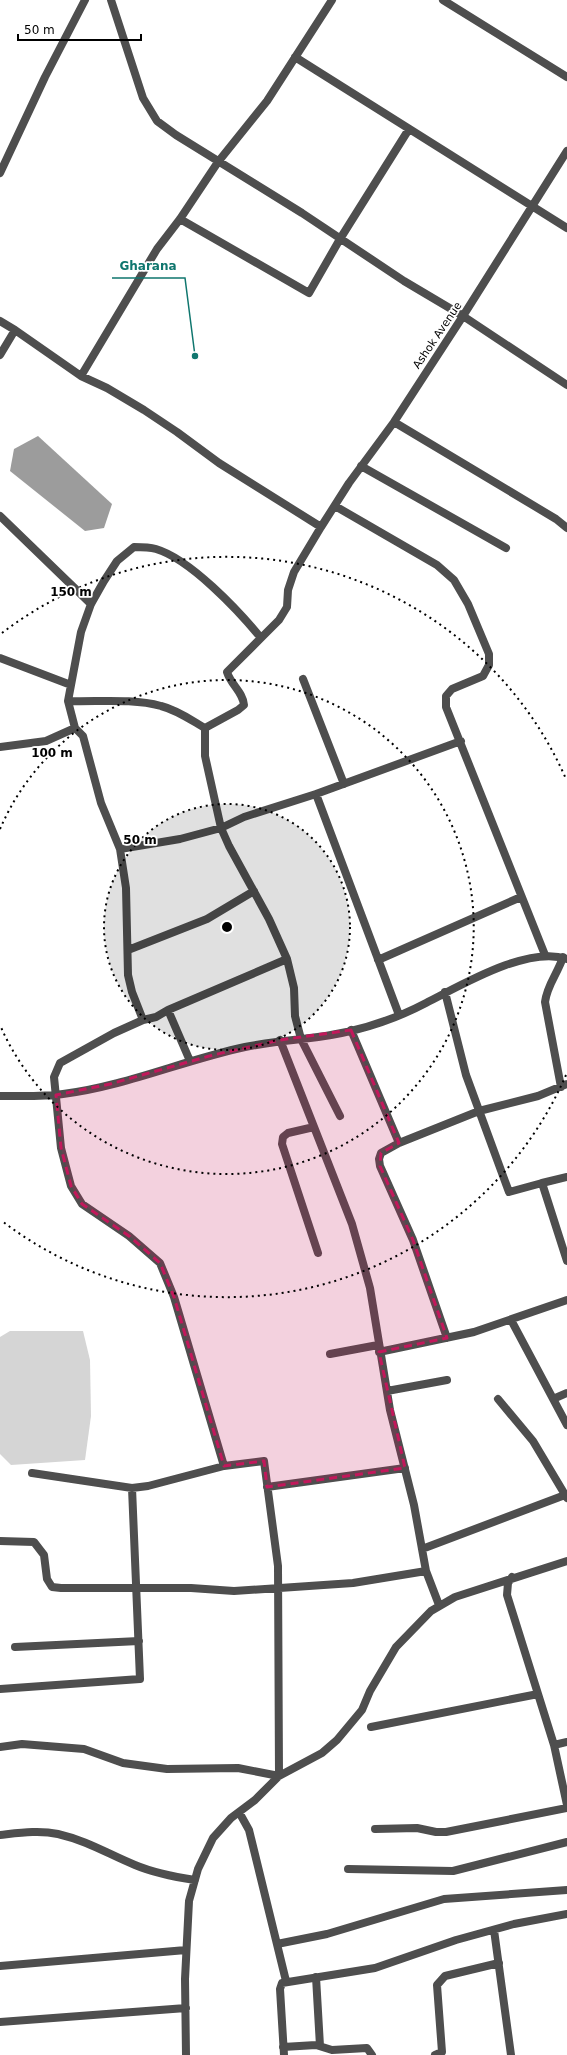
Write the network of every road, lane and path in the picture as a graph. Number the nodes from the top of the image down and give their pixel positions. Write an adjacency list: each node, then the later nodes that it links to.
1 (85, 0): 10 (street)
2 (111, 0): 9 (street)
3 (332, 0): 5 (street)
4 (443, 0): 6 (street)
5 (296, 57): 7 (street); 9 (street)
6 (567, 77)
7 (409, 129): 11 (street); 14 (street)
8 (567, 151): 11 (street, Ashok Avenue)
9 (218, 162): 12 (street); 14 (street)
10 (0, 173)
11 (532, 207): 13 (street); 15 (street, Ashok Avenue)
12 (180, 219): 14 (street); 19 (street)
13 (567, 228)
14 (340, 239): 15 (street)
15 (463, 316): 20 (street); 21 (street, Ashok Avenue)
16 (0, 321): 17 (street)
17 (15, 330): 18 (street); 19 (street)
18 (0, 355)
19 (81, 376): 25 (street)
20 (567, 385)
21 (394, 422): 22 (street, Ashok Avenue); 26 (street)
22 (361, 466): 23 (street, Ashok Avenue); 27 (street)
23 (335, 506): 25 (street, Ashok Avenue); 36 (street)
24 (0, 516): 28 (street)
25 (321, 527): 29 (street, Ashok Avenue)
26 (567, 528)
27 (506, 548)
28 (91, 604): 29 (street); 32 (street)
29 (261, 638): 35 (street, Ashok Avenue)
30 (0, 658): 32 (street)
31 (303, 679): 38 (street)
32 (71, 685): 33 (street)
33 (68, 700): 34 (street); 35 (street)
34 (75, 728): 37 (street); 41 (street)
35 (205, 728): 40 (street)
36 (460, 741): 38 (street); 43 (street)
37 (0, 748)
38 (344, 784): 39 (street)
39 (316, 794): 40 (street); 48 (street)
40 (221, 828): 41 (street); 42 (street)
41 (120, 850): 44 (street)
42 (254, 891): 44 (street); 47 (street)
43 (521, 897): 45 (street); 48 (street)
44 (128, 950): 52 (street)
45 (545, 955): 46 (street); 49 (street)
46 (565, 958): 57 (street)
47 (287, 959): 50 (street); 54 (street)
48 (378, 960): 51 (street)
49 (445, 992): 51 (street); 60 (street)
50 (168, 1010): 52 (street); 56 (street)
51 (399, 1016): 53 (street)
52 (143, 1020): 58 (street)
53 (350, 1030): 54 (street); 63 (street)
54 (301, 1039): 55 (street); 61 (street)
55 (280, 1040): 56 (street); 62 (street)
56 (190, 1061): 58 (street)
57 (564, 1085): 60 (street)
58 (56, 1095): 59 (street); 79 (street)
59 (0, 1096)
60 (479, 1111): 63 (street); 65 (street)
61 (340, 1116)
62 (314, 1127): 66 (street); 71 (street)
63 (399, 1143): 70 (street)
64 (567, 1177): 65 (street)
65 (542, 1183): 67 (street)
66 (318, 1253)
67 (567, 1261)
68 (567, 1300): 69 (street)
69 (511, 1320): 70 (street); 77 (street)
70 (447, 1338): 71 (street)
71 (379, 1348): 72 (street); 74 (street)
72 (330, 1354)
73 (447, 1380): 74 (street)
74 (387, 1391): 80 (street)
75 (567, 1393): 77 (street)
76 (498, 1399): 84 (street)
77 (553, 1399): 78 (street)
78 (567, 1426)
79 (224, 1466): 82 (street); 83 (street)
80 (405, 1468): 82 (street); 86 (street)
81 (32, 1473): 83 (street)
82 (267, 1487): 91 (street)
83 (132, 1488): 90 (street)
84 (566, 1497): 86 (street)
85 (0, 1542): 90 (street)
86 (422, 1549): 88 (street)
87 (567, 1561): 89 (street)
88 (426, 1570): 91 (street); 92 (street)
89 (512, 1577): 92 (street); 96 (street)
90 (137, 1588): 91 (street); 93 (street)
91 (277, 1588): 101 (street)
92 (440, 1604): 101 (street)
93 (139, 1640): 94 (street); 95 (street)
94 (15, 1647)
95 (0, 1689)
96 (538, 1694): 97 (street); 99 (street)
97 (371, 1727)
98 (567, 1742): 99 (street)
99 (554, 1745): 102 (street)
100 (0, 1747): 101 (street)
101 (279, 1776): 103 (street)
102 (567, 1807): 104 (street)
103 (239, 1812): 108 (street); 112 (street)
104 (375, 1829)
105 (0, 1835): 108 (street)
106 (567, 1842): 107 (street)
107 (348, 1869)
108 (195, 1880): 113 (street)
109 (567, 1890): 112 (street)
110 (567, 1914): 111 (street)
111 (494, 1930): 114 (street); 116 (street)
112 (277, 1944): 117 (street)
113 (186, 1950): 115 (street); 118 (street)
114 (499, 1963): 124 (street); 125 (street)
115 (0, 1966)
116 (316, 1977): 117 (street); 120 (street)
117 (286, 1981): 121 (street)
118 (186, 2008): 119 (street); 122 (street)
119 (0, 2022)
120 (320, 2046): 121 (street); 123 (street)
121 (283, 2051)
122 (186, 2055)
123 (372, 2055)
124 (434, 2055)
125 (511, 2055)

